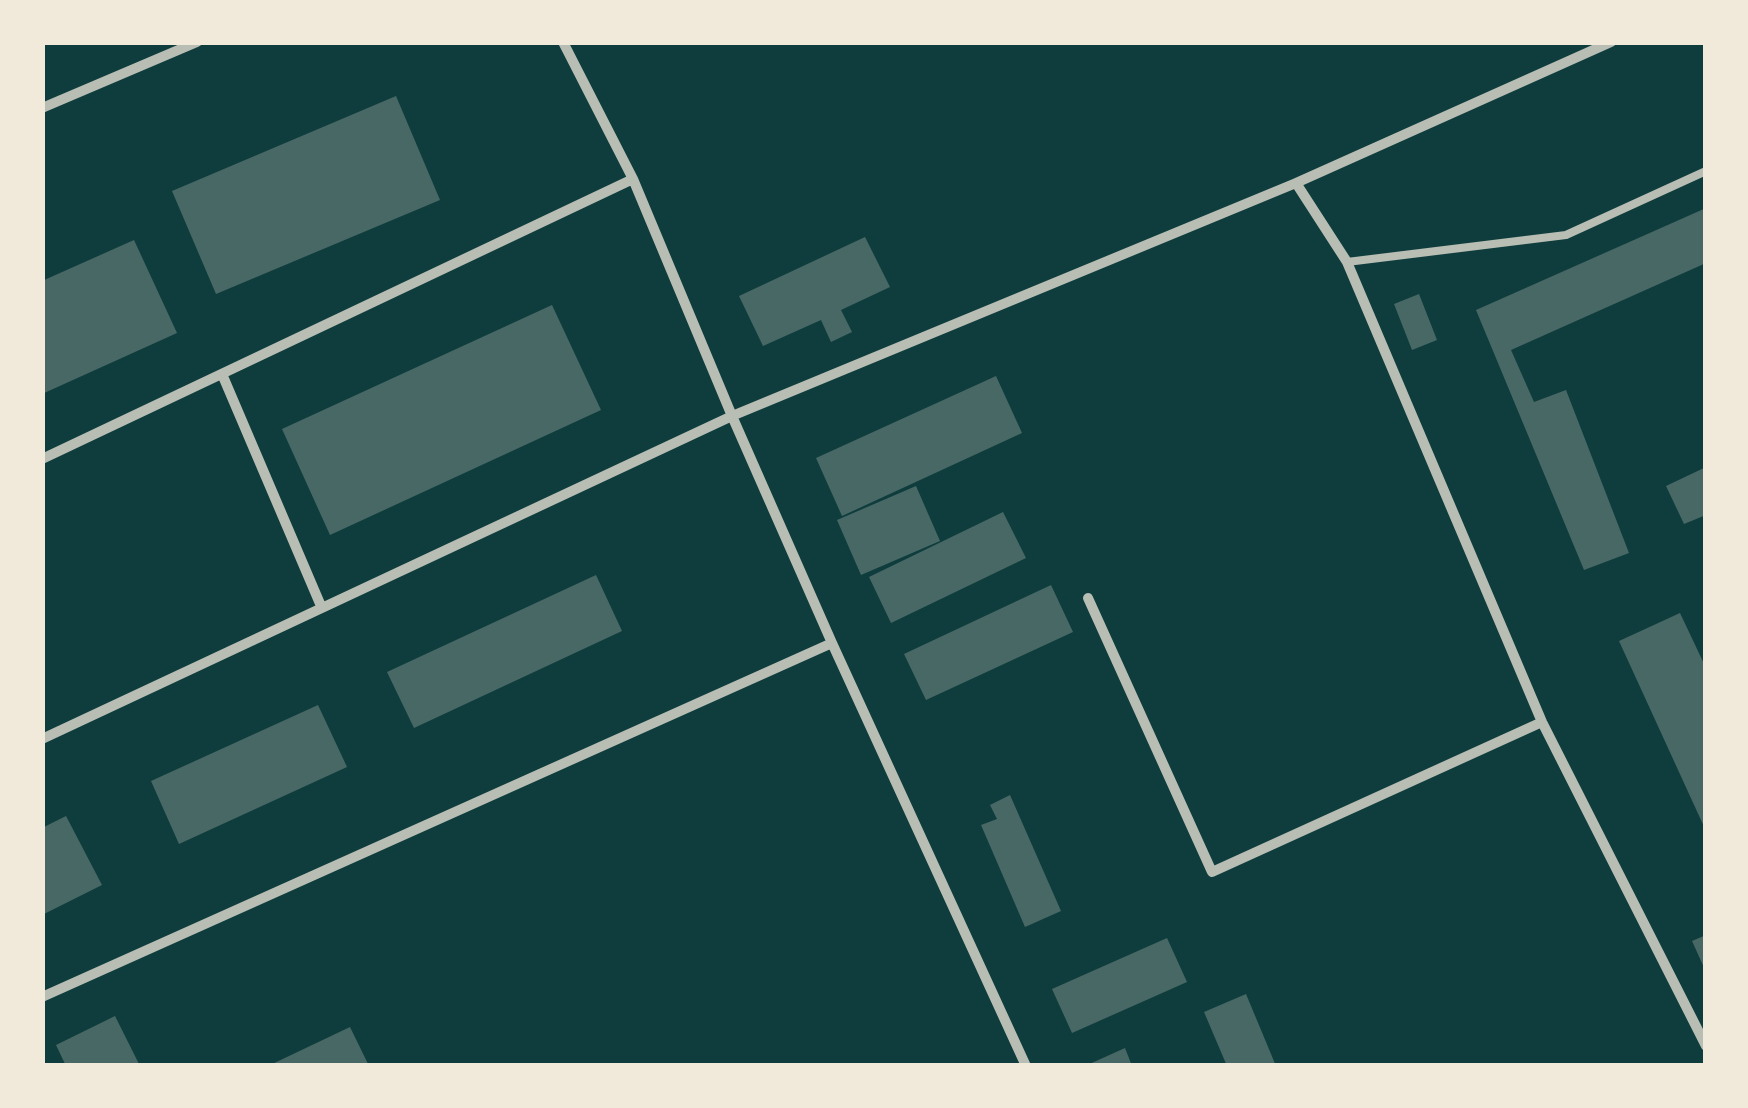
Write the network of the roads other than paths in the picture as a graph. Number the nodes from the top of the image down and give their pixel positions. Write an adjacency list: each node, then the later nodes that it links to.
1 (197, 42): 4 (street)
2 (563, 42): 6 (street)
3 (1611, 42): 7 (street)
4 (42, 108)
5 (1706, 171): 8 (lane)
6 (633, 180): 9 (street); 10 (street)
7 (1296, 182): 8 (street); 10 (street)
8 (1347, 262): 15 (street)
9 (222, 374): 11 (street); 13 (street)
10 (732, 416): 13 (street); 14 (street)
11 (42, 459)
12 (1088, 598): 15 (street)
13 (321, 606): 16 (street)
14 (832, 643): 17 (street); 19 (street)
15 (1542, 722): 18 (street)
16 (42, 739)
17 (42, 996)
18 (1706, 1046)
19 (1026, 1066)

